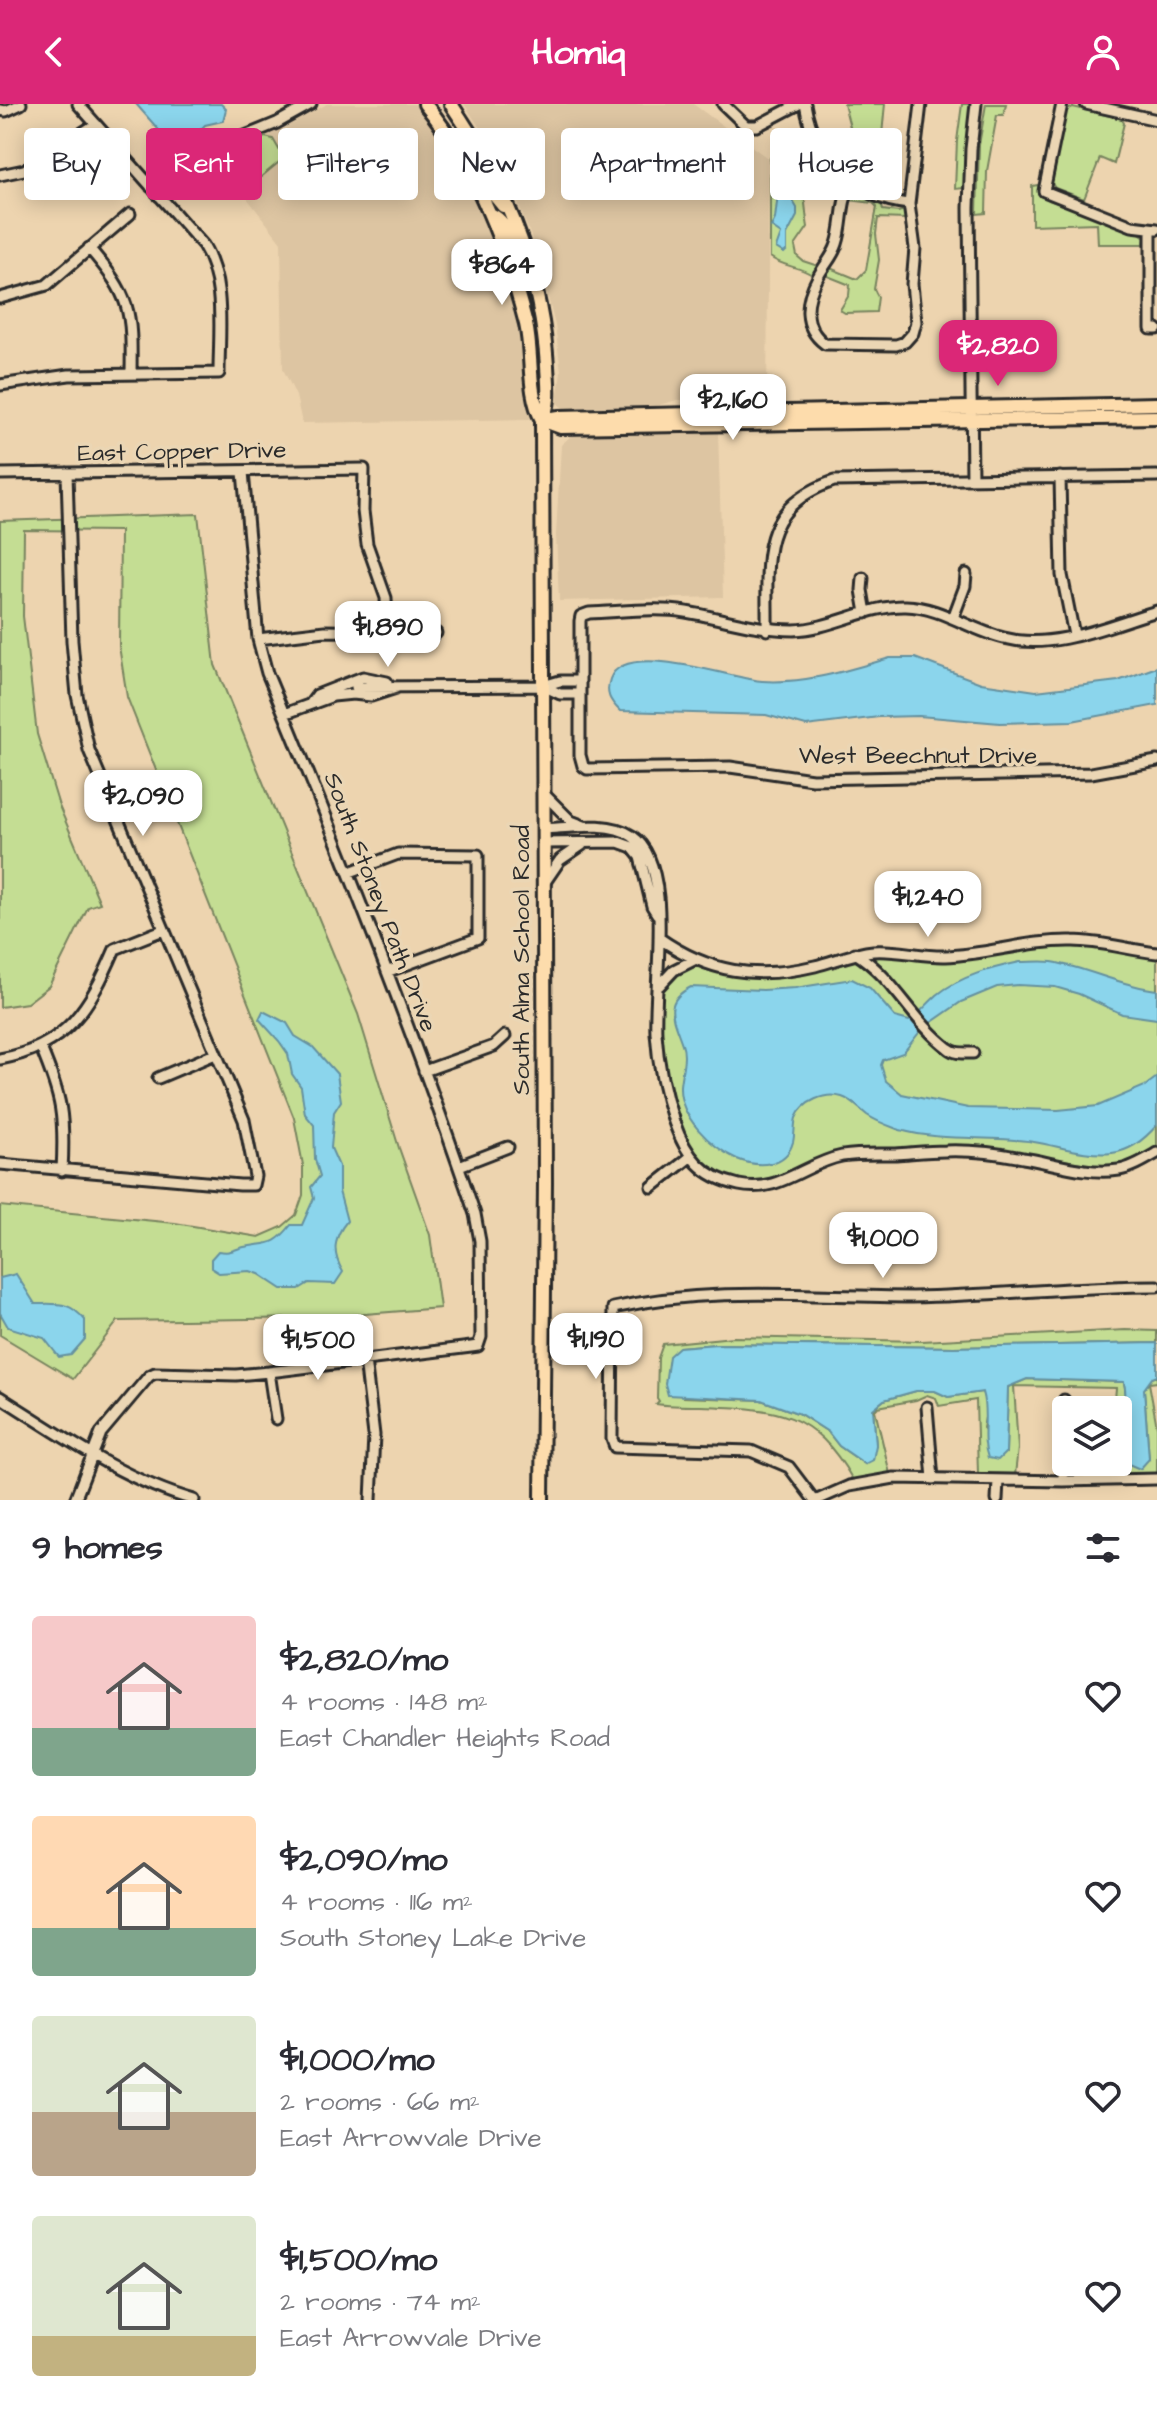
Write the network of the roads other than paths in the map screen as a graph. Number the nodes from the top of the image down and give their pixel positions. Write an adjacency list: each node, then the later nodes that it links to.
1 (21, 104): 14 (street)
2 (78, 104): 16 (street)
3 (311, 104): 19 (street)
4 (425, 104): 17 (main road, South Alma School Road)
5 (451, 104): 28 (main road, South Alma School Road)
6 (723, 104): 7 (street)
7 (799, 104)
8 (805, 104): 18 (street)
9 (921, 104): 27 (street)
10 (976, 104): 39 (street)
11 (1062, 104): 31 (street)
12 (1086, 104): 13 (street)
13 (1114, 107): 15 (street)
14 (0, 110)
15 (1157, 120)
16 (96, 124): 20 (street); 21 (street)
17 (445, 128)
18 (812, 128)
19 (262, 129)
20 (0, 175)
21 (146, 181)
22 (163, 200): 36 (street)
23 (483, 200): 30 (main road, South Alma School Road)
24 (499, 200): 28 (main road)
25 (843, 200): 27 (street)
26 (891, 200): 27 (street)
27 (909, 204)
28 (512, 213): 33 (main road, South Alma School Road)
29 (130, 214): 32 (street)
30 (491, 215): 33 (main road); 41 (main road, South Alma School Road)
31 (1154, 229): 35 (street)
32 (89, 248): 34 (street); 36 (street)
33 (527, 257): 41 (main road, South Alma School Road)
34 (0, 298)
35 (1154, 329)
36 (131, 374): 37 (street)
37 (0, 385)
38 (1157, 404): 39 (main road)
39 (970, 413): 40 (main road); 41 (main road); 47 (street)
40 (1157, 417)
41 (542, 420): 61 (main road, South Alma School Road)
42 (243, 472): 43 (street, East Copper Drive); 56 (street, East Copper Drive); 59 (street, South Stoney Path Drive)
43 (67, 473): 44 (street, East Copper Drive); 77 (street)
44 (0, 474)
45 (1157, 476): 46 (street)
46 (1060, 477): 47 (street); 58 (street)
47 (972, 479): 49 (street)
48 (781, 498): 49 (street)
49 (789, 505): 55 (street)
50 (966, 574): 54 (street)
51 (863, 578): 53 (street)
52 (1157, 611): 58 (street)
53 (866, 613): 54 (street); 55 (street)
54 (953, 618): 58 (street)
55 (767, 630): 60 (street)
56 (387, 631): 57 (street); 59 (street)
57 (436, 633)
58 (1074, 635)
59 (258, 639): 65 (street, South Stoney Path Drive)
60 (580, 681): 61 (street); 63 (street)
61 (543, 686): 62 (street); 63 (street); 67 (main road, South Alma School Road)
62 (352, 687): 64 (street); 64 (street)
63 (580, 694): 66 (street, West Beechnut Drive)
64 (311, 703): 65 (street)
65 (284, 714): 74 (street, South Stoney Path Drive)
66 (1157, 761)
67 (542, 792): 68 (street); 69 (main road, South Alma School Road)
68 (589, 828): 69 (street); 70 (street); 71 (street)
69 (543, 829): 72 (main road, South Alma School Road)
70 (624, 832): 73 (street); 76 (street)
71 (589, 842): 72 (street); 73 (street); 75 (street)
72 (543, 843): 75 (main road, South Alma School Road)
73 (621, 843): 76 (street)
74 (350, 872): 82 (street, South Stoney Path Drive); 82 (street)
75 (543, 884): 113 (main road, South Alma School Road)
76 (657, 914): 78 (street)
77 (163, 930): 85 (street); 87 (street)
78 (659, 938): 81 (street); 83 (street)
79 (855, 953): 80 (street); 81 (street); 86 (street)
80 (1157, 953)
81 (694, 960): 83 (street)
82 (389, 971): 89 (street, South Stoney Path Drive)
83 (658, 988): 93 (street)
84 (505, 1036): 89 (street)
85 (41, 1048): 88 (street); 96 (street)
86 (973, 1053)
87 (215, 1054): 90 (street); 96 (street)
88 (0, 1059)
89 (424, 1071): 95 (street, South Stoney Path Drive)
90 (158, 1078)
91 (508, 1147): 95 (street)
92 (1157, 1153): 93 (street)
93 (689, 1158): 97 (street)
94 (0, 1164): 96 (street)
95 (459, 1166): 99 (street, South Stoney Path Drive)
96 (62, 1171)
97 (652, 1187)
98 (1157, 1286): 114 (street)
99 (365, 1360): 100 (street); 112 (street)
100 (269, 1372): 103 (street); 104 (street)
101 (0, 1397): 104 (street)
102 (927, 1407): 106 (street)
103 (276, 1419)
104 (93, 1455): 110 (street); 111 (street)
105 (1063, 1476): 109 (street)
106 (933, 1479): 108 (street); 114 (street)
107 (1157, 1479): 109 (street)
108 (998, 1480): 109 (street); 115 (street)
109 (1063, 1481)
110 (75, 1500)
111 (194, 1500)
112 (371, 1500)
113 (542, 1500)
114 (816, 1500)
115 (997, 1500)

